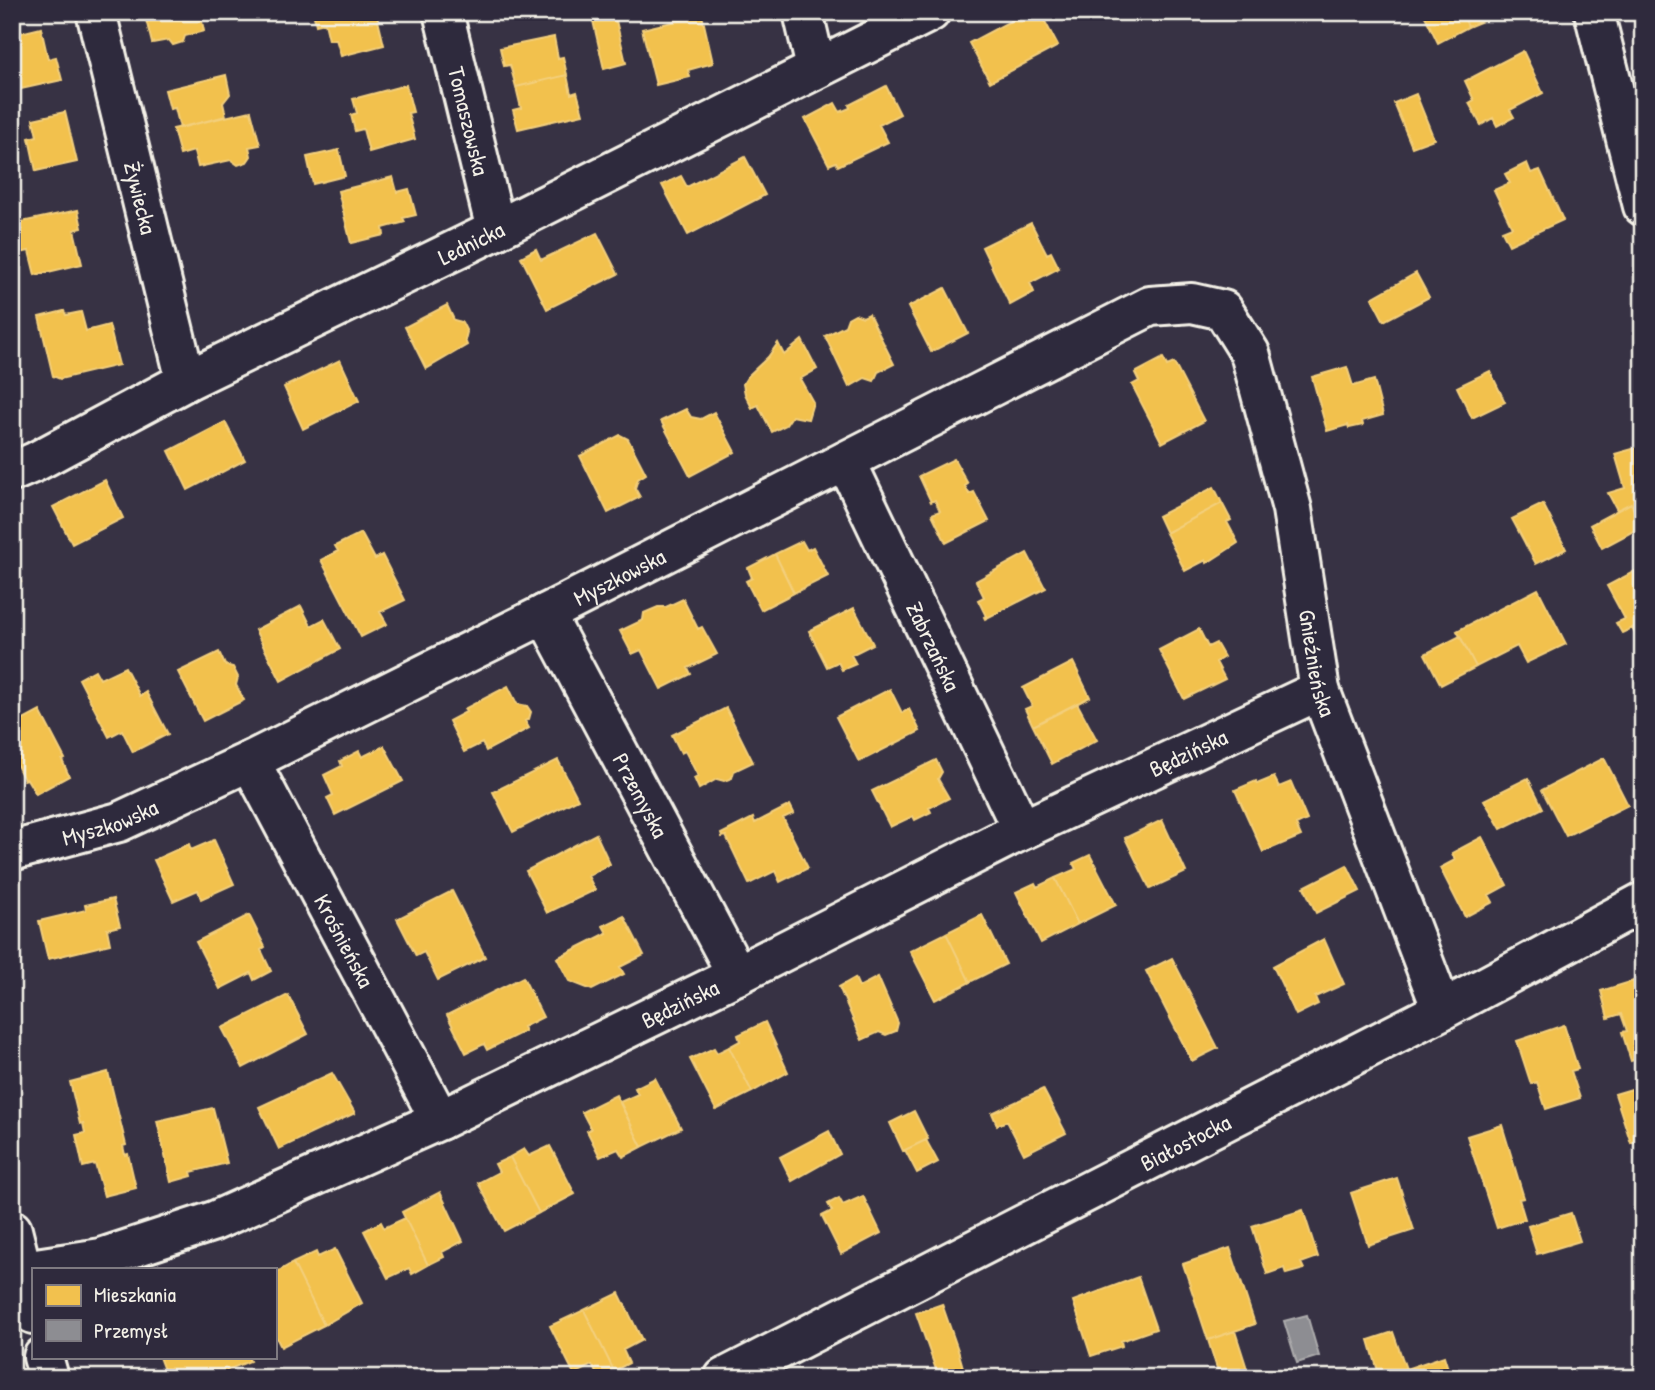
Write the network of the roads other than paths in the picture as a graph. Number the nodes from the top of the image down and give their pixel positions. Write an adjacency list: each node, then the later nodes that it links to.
1 (96, 12): 10 (street, Żywiecka)
2 (443, 12): 8 (street, Tomaszowska)
3 (803, 12): 6 (street)
4 (930, 12): 6 (street, Lednicka)
5 (1594, 12): 7 (street)
6 (816, 68): 8 (street, Lednicka)
7 (1643, 206)
8 (496, 230): 10 (street, Lednicka)
9 (1223, 310): 11 (street, Myszkowska); 14 (street, Gnieźnieńska)
10 (186, 381): 12 (street, Lednicka)
11 (846, 461): 13 (street, Myszkowska); 16 (street, Zabrzańska)
12 (12, 472)
13 (545, 614): 15 (street, Myszkowska); 19 (street, Przemyska)
14 (1320, 690): 16 (street, Będzińska); 20 (street, Gnieźnieńska)
15 (250, 761): 17 (street, Myszkowska); 21 (street, Krośnieńska)
16 (1023, 830): 19 (street, Będzińska)
17 (12, 851)
18 (1643, 902): 20 (street, Białostocka)
19 (737, 975): 21 (street, Będzińska)
20 (1442, 1010): 29 (street, Białostocka)
21 (440, 1120): 23 (street, Będzińska)
22 (12, 1230): 25 (street)
23 (36, 1268)
24 (32, 1269): 25 (street, Będzińska)
25 (23, 1270): 26 (street)
26 (32, 1310)
27 (44, 1358): 28 (street)
28 (49, 1378)
29 (724, 1378)

